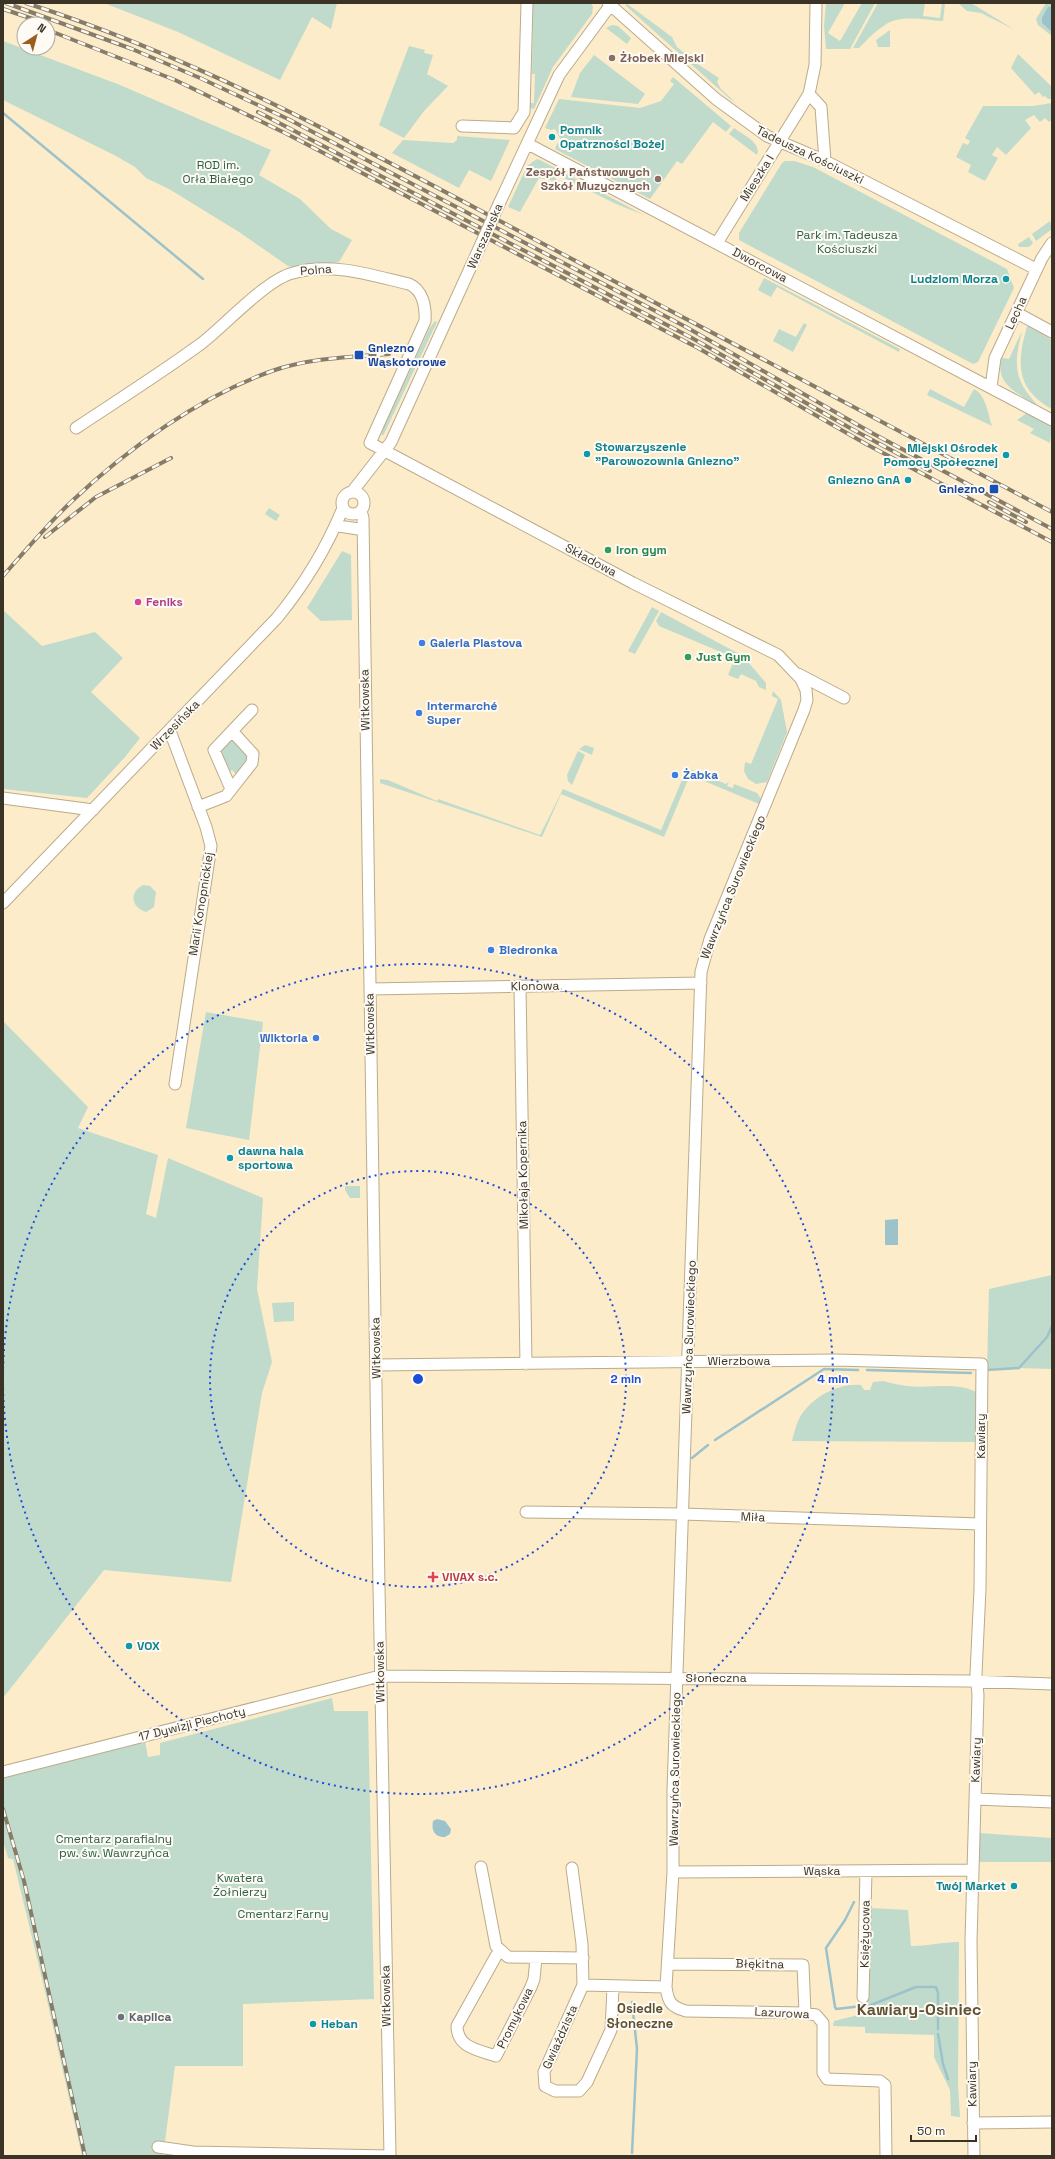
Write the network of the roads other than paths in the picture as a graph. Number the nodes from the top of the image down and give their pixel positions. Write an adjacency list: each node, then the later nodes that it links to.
1 (527, 3): 5 (street)
2 (816, 3): 4 (street, Mieszka I)
3 (610, 4): 6 (street, Tadeusza Kościuszki); 7 (street, Warszawska)
4 (809, 94): 6 (street, Mieszka I); 8 (street)
5 (462, 126)
6 (779, 142): 8 (street, Tadeusza Kościuszki); 9 (street, Mieszka I)
7 (528, 144): 9 (street, Dworcowa); 17 (street, Warszawska, bridge)
8 (825, 161): 11 (street, Tadeusza Kościuszki)
9 (717, 243): 14 (street, Dworcowa)
10 (1052, 243): 11 (street, Lecha)
11 (1036, 269): 12 (street, Lecha)
12 (1017, 313): 13 (street); 14 (street, Lecha)
13 (1052, 332)
14 (991, 387): 15 (street, Dworcowa)
15 (1052, 420)
16 (76, 428): 17 (street, Polna)
17 (385, 451): 18 (street, Warszawska); 23 (street, Składowa)
18 (357, 494): 19 (street); 19 (street)
19 (351, 511): 20 (street, Witkowska); 21 (street, Wrzesińska); 22 (street, Witkowska)
20 (358, 529): 21 (street); 22 (street, Witkowska)
21 (336, 530): 28 (street, Wrzesińska)
22 (362, 540): 37 (street, Witkowska)
23 (795, 672): 24 (street, Składowa); 25 (street, Składowa)
24 (831, 692): 25 (street); 26 (street, Składowa)
25 (806, 695): 35 (street, Wawrzyńca Surowieckiego)
26 (844, 698)
27 (252, 710): 29 (street)
28 (170, 730): 32 (street, Marii Konopnickiej); 33 (street, Wrzesińska)
29 (232, 731): 30 (street); 30 (street)
30 (231, 789): 32 (street)
31 (3, 798): 33 (street)
32 (198, 807): 38 (street, Marii Konopnickiej)
33 (94, 810): 34 (street, Wrzesińska)
34 (3, 904)
35 (700, 983): 36 (street, Klonowa); 39 (street, Wawrzyńca Surowieckiego)
36 (520, 986): 37 (street, Klonowa); 40 (street, Mikołaja Kopernika)
37 (370, 989): 42 (street, Witkowska)
38 (175, 1084)
39 (689, 1361): 40 (street, Wierzbowa); 41 (street, Wierzbowa); 44 (street, Wawrzyńca Surowieckiego)
40 (526, 1364): 42 (street, Wierzbowa)
41 (982, 1364): 45 (street, Kawiary)
42 (376, 1365): 46 (street, Witkowska)
43 (526, 1512): 44 (street, Miła)
44 (682, 1514): 45 (street, Miła); 47 (street, Wawrzyńca Surowieckiego)
45 (980, 1524): 48 (street, Kawiary)
46 (380, 1676): 47 (street, Słoneczna); 50 (street, 17 Dywizji Piechoty); 73 (street, Witkowska)
47 (677, 1678): 48 (street, Słoneczna); 57 (street, Wawrzyńca Surowieckiego)
48 (978, 1681): 49 (street, Słoneczna); 51 (street, Kawiary)
49 (1052, 1684)
50 (3, 1772)
51 (975, 1799): 52 (street); 55 (street, Kawiary)
52 (1052, 1802)
53 (481, 1867): 58 (street)
54 (572, 1868): 60 (street, Gwiaździsta)
55 (972, 1870): 56 (street, Wąska); 69 (street, Kawiary)
56 (866, 1871): 57 (street, Wąska); 65 (street, Księżycowa)
57 (673, 1872): 61 (street, Wawrzyńca Surowieckiego)
58 (500, 1951): 59 (street); 59 (street, Promykowa)
59 (536, 1958): 60 (street)
60 (583, 1958): 62 (street, Gwiaździsta)
61 (668, 1964): 64 (street, Wawrzyńca Surowieckiego); 67 (street, Błękitna)
62 (583, 1985): 63 (street); 63 (street, Gwiaździsta)
63 (613, 1987): 64 (street)
64 (666, 1987): 66 (street, Wawrzyńca Surowieckiego)
65 (863, 1997)
66 (670, 2004): 67 (street, Lazurowa)
67 (805, 2013): 74 (street, Lazurowa)
68 (1052, 2122): 69 (street)
69 (973, 2123): 75 (street, Kawiary)
70 (158, 2147): 71 (street)
71 (193, 2154): 72 (street)
72 (314, 2155): 73 (street)
73 (390, 2156)
74 (886, 2156)
75 (974, 2156)

